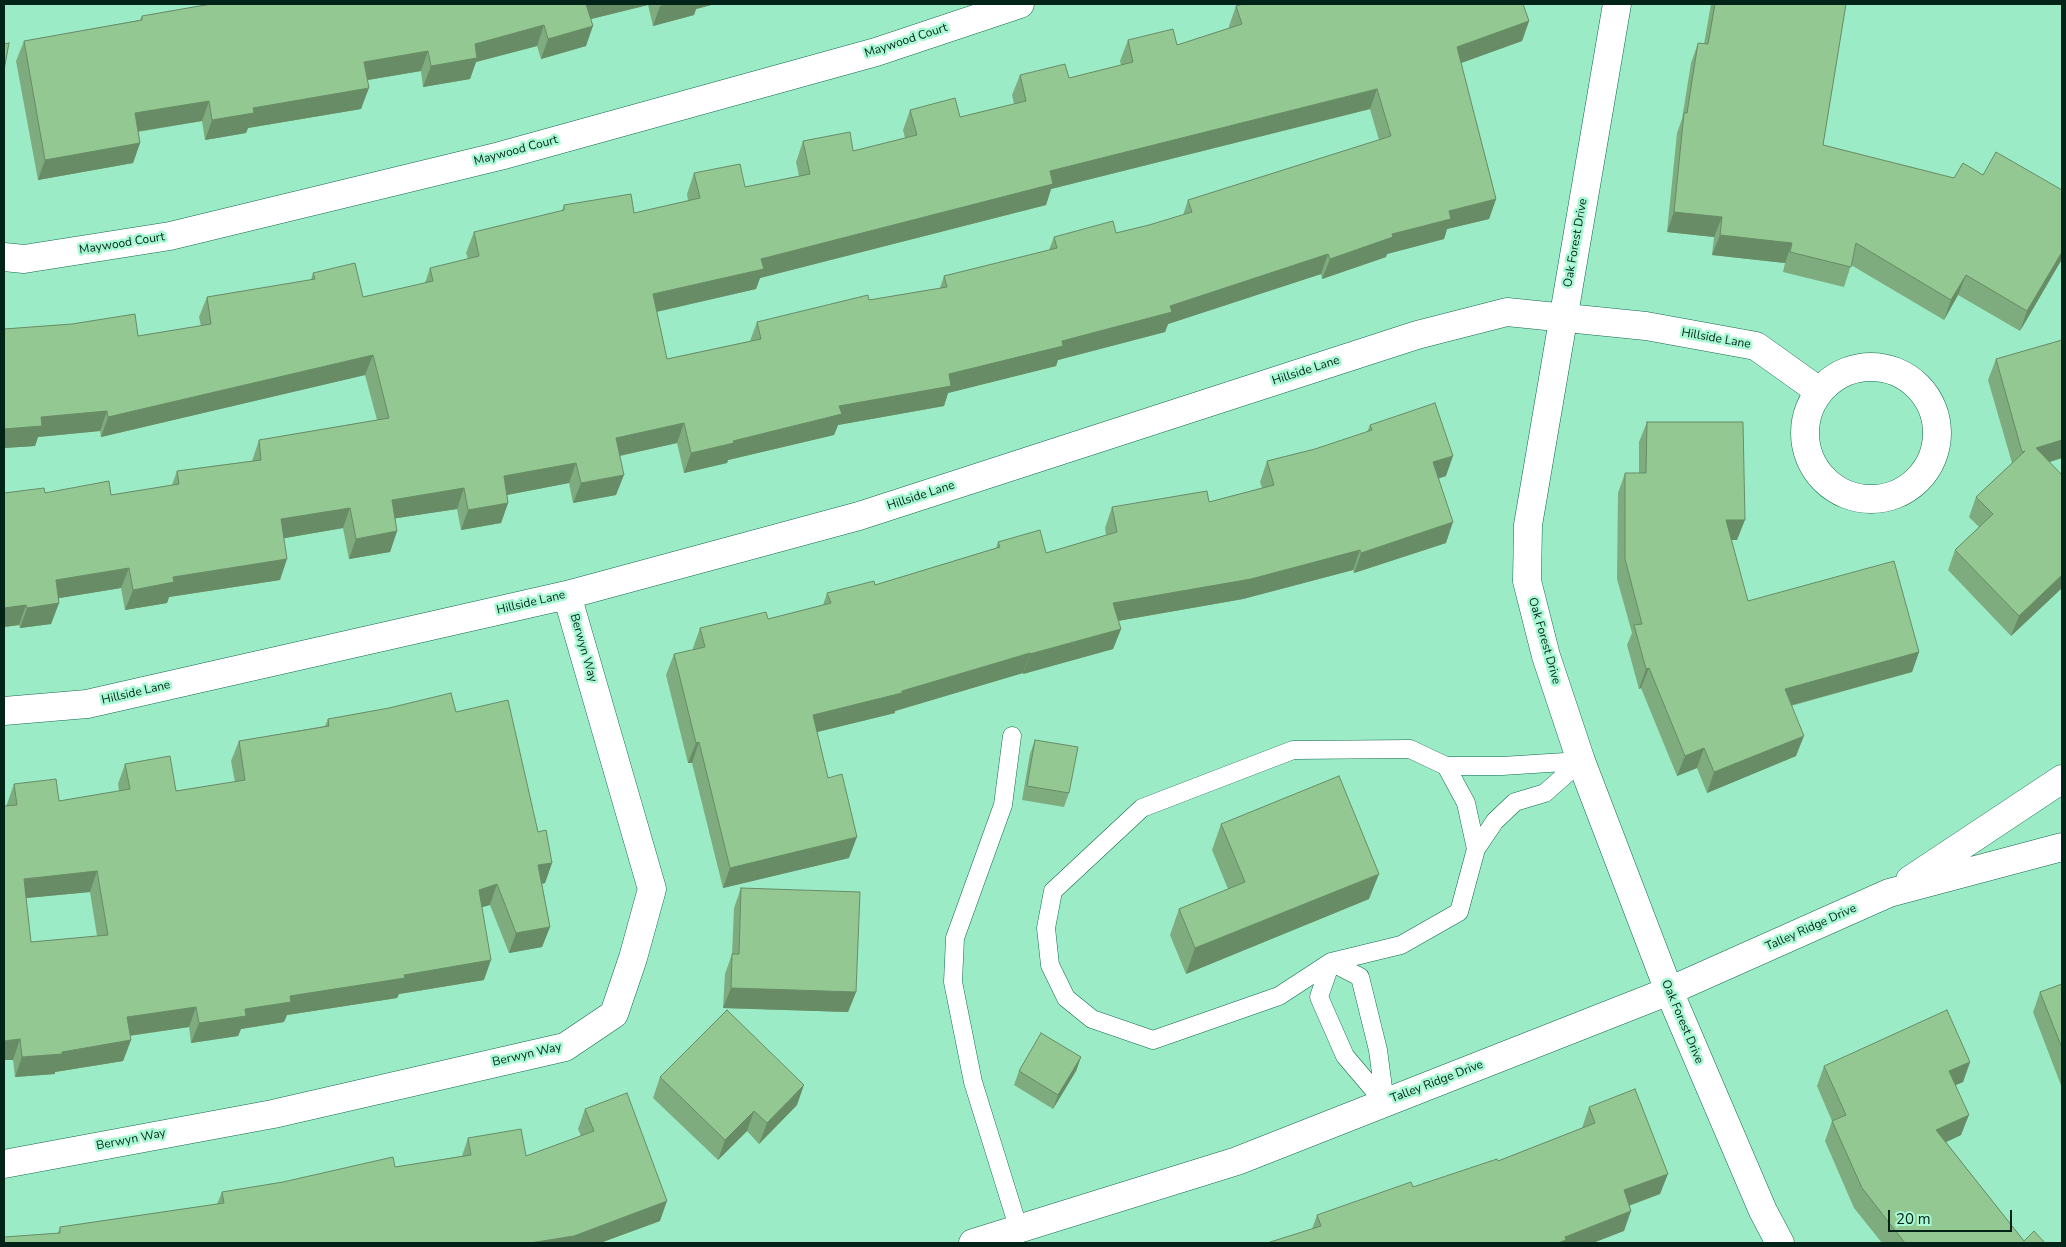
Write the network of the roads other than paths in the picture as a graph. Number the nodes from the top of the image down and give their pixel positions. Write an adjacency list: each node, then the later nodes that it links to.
1 (1020, 4): 3 (street, Maywood Court)
2 (1617, 4): 4 (street, Oak Forest Drive)
3 (4, 256)
4 (1564, 318): 5 (street, Hillside Lane); 6 (street, Hillside Lane); 9 (street, Oak Forest Drive)
5 (1819, 391): 5 (street)
6 (568, 595): 7 (street, Hillside Lane); 18 (street, Berwyn Way)
7 (4, 711)
8 (1012, 736): 19 (lane)
9 (1581, 761): 10 (lane); 13 (lane); 16 (street, Oak Forest Drive)
10 (1446, 766): 13 (lane); 15 (lane)
11 (2062, 779): 14 (street, Talley Ridge Drive)
12 (2062, 847): 14 (street, Talley Ridge Drive)
13 (1476, 849): 15 (lane)
14 (1890, 893): 16 (street, Talley Ridge Drive)
15 (1331, 962): 17 (lane); 17 (lane)
16 (1669, 991): 17 (street, Talley Ridge Drive); 21 (street, Oak Forest Drive)
17 (1385, 1103): 19 (street, Talley Ridge Drive)
18 (4, 1164)
19 (1019, 1230): 20 (street, Talley Ridge Drive)
20 (973, 1243)
21 (1780, 1243)

